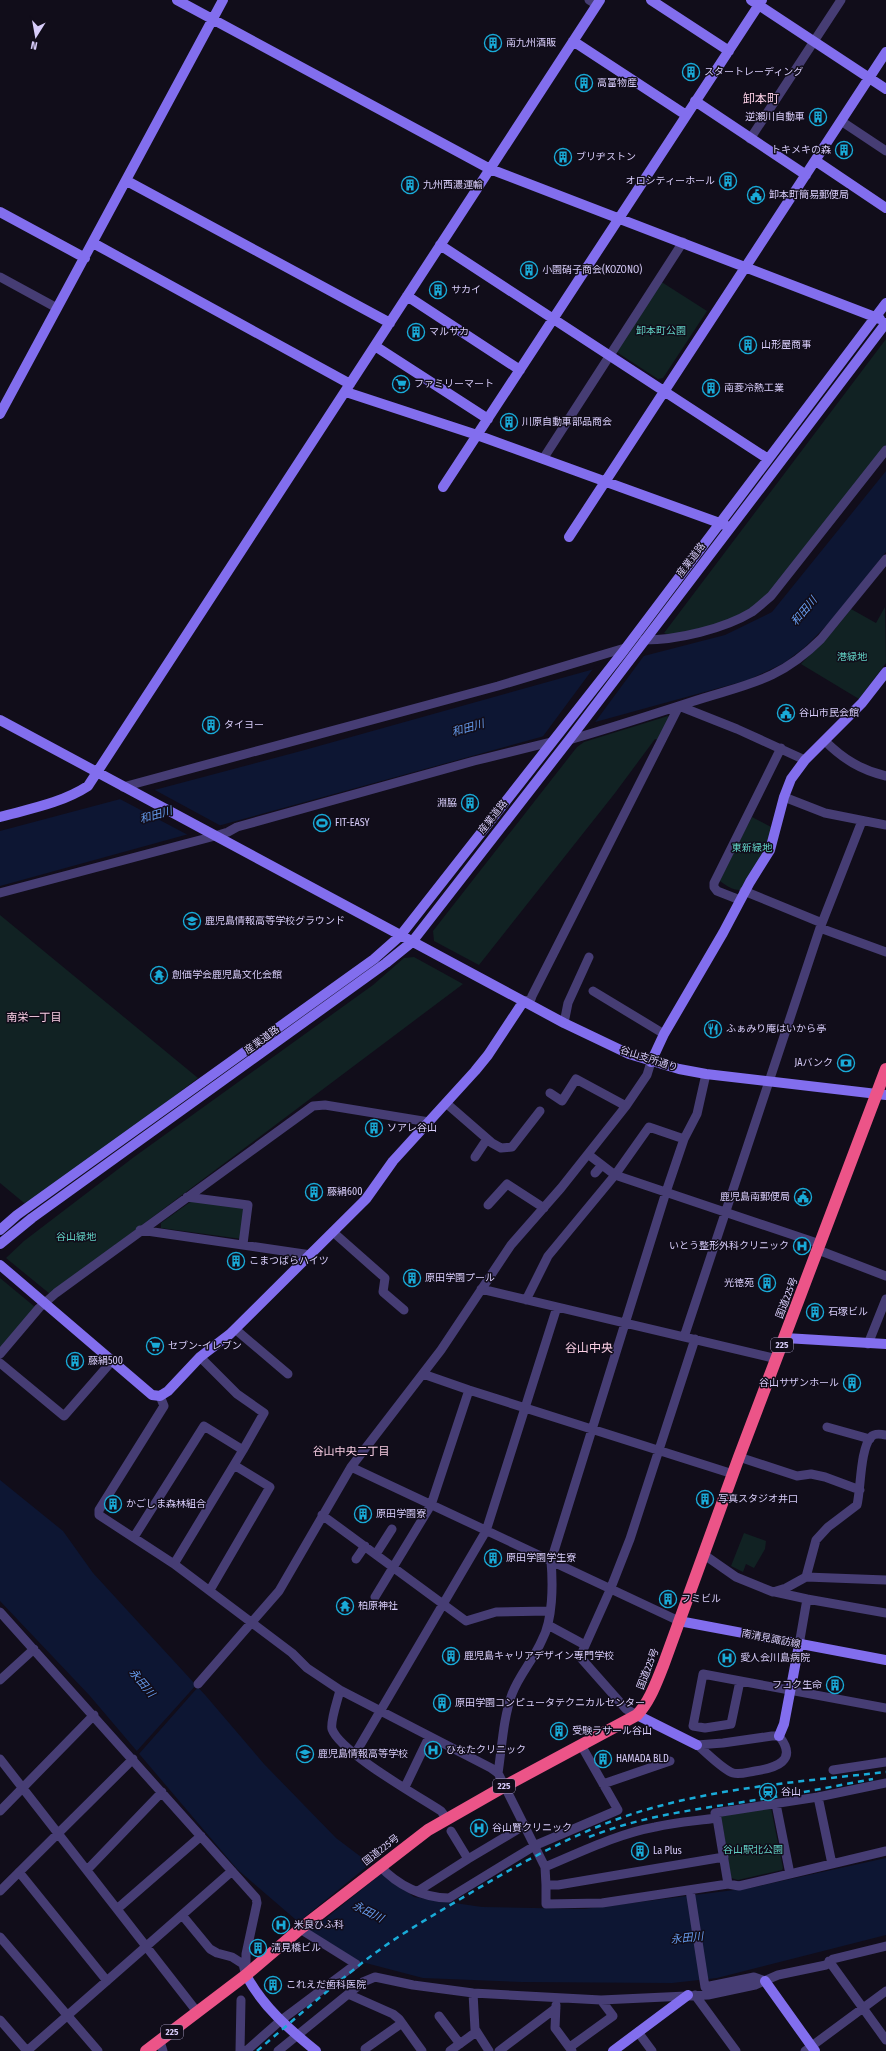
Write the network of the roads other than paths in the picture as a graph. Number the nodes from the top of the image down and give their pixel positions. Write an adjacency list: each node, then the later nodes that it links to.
1 (177, 0): 7 (street)
2 (223, 0): 7 (street)
3 (651, 0): 10 (street)
4 (841, 0): 9 (street)
5 (595, 2): 8 (street)
6 (757, 2): 9 (street); 10 (street)
7 (212, 19): 20 (street); 22 (street)
8 (573, 41): 15 (street); 20 (street)
9 (814, 41): 12 (street); 17 (street)
10 (729, 51): 14 (street)
11 (886, 52): 12 (street)
12 (869, 78): 13 (street); 16 (street)
13 (886, 89)
14 (695, 101): 15 (street); 17 (street)
15 (686, 116): 25 (street)
16 (841, 121): 18 (street); 19 (street)
17 (750, 139): 21 (street)
18 (886, 151)
19 (816, 161): 21 (street); 23 (street)
20 (490, 169): 25 (street); 28 (street)
21 (806, 175): 30 (street)
22 (127, 181): 27 (street); 38 (street)
23 (886, 208)
24 (0, 212): 29 (street)
25 (619, 218): 26 (street); 36 (street)
26 (683, 242): 30 (street); 40 (street)
27 (93, 243): 29 (street); 42 (street)
28 (440, 245): 32 (street); 36 (street)
29 (84, 258): 34 (street)
30 (747, 267): 35 (street); 43 (street)
31 (0, 277): 34 (street)
32 (407, 296): 38 (street); 41 (street)
33 (886, 302): 35 (street, 産業道路)
34 (57, 308): 44 (street)
35 (874, 317): 37 (street); 49 (street, 産業道路)
36 (553, 319): 40 (street); 41 (street)
37 (886, 322): 53 (street, 産業道路)
38 (390, 323): 39 (street)
39 (375, 346): 42 (street); 45 (street)
40 (609, 355): 43 (street); 48 (street)
41 (520, 370): 45 (street)
42 (348, 388): 46 (street); 66 (street)
43 (665, 392): 49 (street); 50 (street)
44 (0, 414)
45 (488, 419): 46 (street)
46 (477, 435): 48 (street); 51 (street)
47 (886, 450): 56 (street)
48 (543, 459): 50 (street)
49 (768, 459): 52 (street, 産業道路)
50 (606, 481): 52 (street); 54 (street)
51 (443, 487)
52 (720, 522): 53 (street); 57 (street, 産業道路)
53 (730, 527): 56 (street, 産業道路)
54 (569, 538)
55 (886, 558): 59 (street)
56 (644, 640): 61 (street, 産業道路)
57 (623, 650): 62 (street, 産業道路); 68 (street)
58 (886, 672): 63 (street)
59 (679, 706): 61 (street); 64 (street); 82 (street)
60 (0, 720): 66 (street, 谷山支所通り)
61 (571, 736): 78 (street, 産業道路)
62 (553, 740): 73 (street); 77 (street, 産業道路)
63 (825, 741): 65 (street); 67 (street)
64 (781, 748): 65 (street); 75 (street)
65 (805, 760): 69 (street)
66 (97, 772): 68 (street, 谷山支所通り); 70 (street)
67 (886, 776)
68 (125, 788): 73 (street, 谷山支所通り)
69 (784, 797): 71 (street); 75 (street)
70 (0, 817)
71 (862, 821): 72 (street); 76 (street)
72 (886, 825)
73 (215, 836): 74 (street); 77 (street, 谷山支所通り)
74 (0, 893)
75 (742, 895): 76 (street); 84 (street)
76 (821, 925): 79 (street); 88 (street)
77 (400, 936): 78 (street, 谷山支所通り); 107 (street, 産業道路)
78 (412, 942): 82 (street, 谷山支所通り); 110 (street, 産業道路)
79 (886, 952)
80 (589, 957): 83 (street)
81 (593, 991): 84 (street)
82 (523, 1002): 83 (street, 谷山支所通り); 91 (street)
83 (564, 1023): 85 (street, 谷山支所通り)
84 (664, 1034): 85 (street)
85 (651, 1062): 87 (street, 谷山支所通り); 92 (street)
86 (886, 1069): 90 (highway, 国道225号 / 225)
87 (706, 1074): 88 (street, 谷山支所通り); 96 (street)
88 (770, 1081): 90 (street, 谷山支所通り); 106 (street)
89 (550, 1093): 92 (street)
90 (881, 1094): 112 (highway, 国道225号 / 225)
91 (446, 1103): 94 (street); 95 (street)
92 (626, 1106): 97 (street)
93 (540, 1111): 95 (street)
94 (429, 1122): 103 (street); 109 (street)
95 (487, 1139): 98 (street)
96 (684, 1139): 101 (street); 102 (street)
97 (589, 1155): 99 (street); 105 (street)
98 (475, 1157)
99 (602, 1165): 100 (street); 101 (street)
100 (595, 1173)
101 (615, 1175): 102 (street); 118 (street)
102 (666, 1192): 106 (street); 122 (street)
103 (187, 1197): 108 (street); 111 (street)
104 (488, 1205): 105 (street)
105 (544, 1208): 116 (street)
106 (726, 1212): 112 (street); 124 (street)
107 (0, 1230)
108 (140, 1230): 111 (street); 119 (street)
109 (333, 1232): 113 (street); 121 (street)
110 (0, 1244)
111 (243, 1244): 113 (street)
112 (819, 1247): 115 (street); 125 (highway, 国道225号 / 225)
113 (311, 1255): 123 (street)
114 (0, 1265): 119 (street)
115 (886, 1276)
116 (481, 1289): 118 (street); 135 (street)
117 (886, 1299): 127 (street)
118 (526, 1300): 120 (street)
119 (45, 1303): 129 (street); 132 (street)
120 (557, 1307): 122 (street); 138 (street)
121 (404, 1310)
122 (625, 1324): 124 (street); 140 (street)
123 (235, 1329): 130 (street); 134 (street)
124 (684, 1337): 126 (street)
125 (785, 1338): 127 (street); 131 (highway, 国道225号 / 225)
126 (695, 1339): 131 (street); 144 (street)
127 (868, 1344): 128 (street)
128 (886, 1344)
129 (0, 1354)
130 (200, 1357): 137 (street); 143 (street)
131 (777, 1359): 145 (highway, 国道225号 / 225)
132 (112, 1361): 133 (street); 137 (street)
133 (0, 1363)
134 (288, 1374)
135 (423, 1374): 136 (street); 147 (street)
136 (469, 1390): 138 (street); 150 (street)
137 (160, 1396): 154 (street)
138 (525, 1407): 140 (street); 153 (street)
139 (827, 1427): 142 (street)
140 (592, 1429): 144 (street); 159 (street)
141 (886, 1435): 142 (street)
142 (870, 1439): 149 (street)
143 (243, 1450): 146 (street); 154 (street)
144 (659, 1451): 148 (street); 165 (street)
145 (739, 1457): 148 (highway, 国道225号 / 225); 149 (street)
146 (234, 1465): 160 (street); 164 (street)
147 (351, 1467): 150 (street); 151 (street)
148 (733, 1474): 157 (highway, 国道225号 / 225)
149 (860, 1490): 162 (street)
150 (431, 1505): 153 (street); 161 (street)
151 (322, 1515): 155 (street); 174 (street)
152 (392, 1529): 156 (street)
153 (486, 1531): 159 (street); 169 (street)
154 (134, 1537): 160 (street)
155 (365, 1546): 156 (street); 158 (street)
156 (376, 1554): 161 (street)
157 (703, 1554): 166 (street); 173 (highway, 国道225号 / 225)
158 (356, 1559)
159 (551, 1562): 165 (street); 170 (street)
160 (174, 1564): 164 (street)
161 (393, 1567): 167 (street); 169 (street)
162 (806, 1577): 163 (street); 166 (street)
163 (886, 1580)
164 (210, 1590): 174 (street)
165 (610, 1590): 173 (street); 176 (street)
166 (773, 1592): 168 (street)
167 (375, 1597)
168 (807, 1599): 172 (street); 177 (street)
169 (443, 1604): 170 (street); 186 (street)
170 (549, 1611): 175 (street)
171 (0, 1612): 178 (street)
172 (886, 1613)
173 (679, 1621): 177 (street, 南清見諏訪線); 188 (highway, 国道225号 / 225)
174 (252, 1622): 182 (street); 183 (street)
175 (548, 1625): 176 (street); 201 (street)
176 (585, 1644): 188 (street)
177 (799, 1644): 179 (street, 南清見諏訪線); 184 (street)
178 (34, 1649): 180 (street); 187 (street)
179 (886, 1660)
180 (0, 1680)
181 (740, 1681): 181 (street); 184 (street)
182 (198, 1684)
183 (340, 1690): 186 (street); 194 (street)
184 (790, 1691): 185 (street); 189 (street)
185 (886, 1708)
186 (379, 1711): 190 (street); 194 (street)
187 (94, 1715): 195 (street); 206 (street)
188 (637, 1715): 192 (highway, 国道225号 / 225); 193 (street)
189 (778, 1736): 191 (street); 197 (street)
190 (430, 1737): 201 (street); 205 (street)
191 (723, 1744): 193 (street); 197 (street)
192 (581, 1745): 203 (street); 204 (highway, 国道225号 / 225)
193 (697, 1745): 197 (street)
194 (354, 1754): 205 (street)
195 (133, 1759): 207 (street); 214 (street)
196 (670, 1761): 203 (street)
197 (718, 1762)
198 (886, 1762): 200 (street)
199 (2, 1766): 206 (street)
200 (833, 1770)
201 (498, 1773): 204 (street)
202 (886, 1783): 208 (street)
203 (603, 1784): 216 (street)
204 (505, 1786): 212 (highway, 国道225号 / 225); 213 (street)
205 (405, 1787): 212 (street)
206 (23, 1788): 210 (street); 214 (street)
207 (162, 1792): 215 (street); 223 (street)
208 (818, 1797): 209 (street); 220 (street)
209 (776, 1804): 211 (street); 226 (street)
210 (0, 1812)
211 (717, 1818): 218 (street); 222 (street)
212 (449, 1825): 219 (street); 221 (highway, 国道225号 / 225)
213 (525, 1825): 216 (street); 219 (street)
214 (58, 1832): 223 (street); 225 (street)
215 (201, 1836): 224 (street); 232 (street)
216 (536, 1845): 222 (street); 231 (street)
217 (886, 1851): 220 (street)
218 (724, 1857): 227 (street); 228 (street)
219 (468, 1858): 231 (street)
220 (832, 1864): 226 (street)
221 (379, 1867): 231 (street); 234 (highway, 国道225号 / 225)
222 (545, 1867): 228 (street)
223 (87, 1870): 232 (street)
224 (232, 1871): 233 (street); 239 (street)
225 (19, 1872): 230 (street); 240 (street)
226 (790, 1874): 227 (street)
227 (728, 1884): 229 (street)
228 (546, 1885): 229 (street)
229 (690, 1890): 241 (street)
230 (0, 1891)
231 (418, 1891)
232 (117, 1909): 236 (street)
233 (182, 1915): 236 (street); 239 (street)
234 (301, 1928): 239 (highway, 国道225号 / 225); 255 (street)
235 (0, 1937): 252 (street)
236 (146, 1946): 240 (street); 251 (street)
237 (886, 1946): 238 (street)
238 (829, 1962): 241 (street); 250 (street)
239 (246, 1975): 251 (highway, 国道225号 / 225); 255 (street)
240 (107, 1981): 252 (street)
241 (765, 1981): 245 (street); 265 (street)
242 (886, 1991): 250 (street)
243 (473, 1993): 244 (street); 246 (street); 257 (street)
244 (348, 1994): 256 (street); 259 (street)
245 (691, 1995): 248 (street); 258 (street); 279 (street)
246 (556, 1997): 248 (street); 249 (street)
247 (241, 2000): 269 (street)
248 (601, 2000): 264 (street)
249 (556, 2008): 264 (street); 276 (street)
250 (863, 2008): 260 (street); 265 (street)
251 (198, 2012): 262 (highway, 国道225号 / 225)
252 (67, 2015): 266 (street); 267 (street)
253 (439, 2016): 261 (street)
254 (0, 2020): 266 (street)
255 (280, 2021): 259 (street); 270 (street)
256 (402, 2023): 263 (street); 273 (street)
257 (476, 2032): 261 (street); 275 (street)
258 (638, 2032): 277 (street); 278 (street)
259 (297, 2036): 271 (street); 272 (street)
260 (886, 2040)
261 (460, 2044): 274 (street)
262 (162, 2046): 268 (highway, 国道225号 / 225)
263 (365, 2049)
264 (571, 2049)
265 (810, 2049)
266 (27, 2051)
267 (98, 2051)
268 (146, 2051)
269 (240, 2051)
270 (246, 2051)
271 (278, 2051)
272 (316, 2051)
273 (422, 2051)
274 (450, 2051)
275 (488, 2051)
276 (499, 2051)
277 (613, 2051)
278 (652, 2051)
279 (736, 2051)

